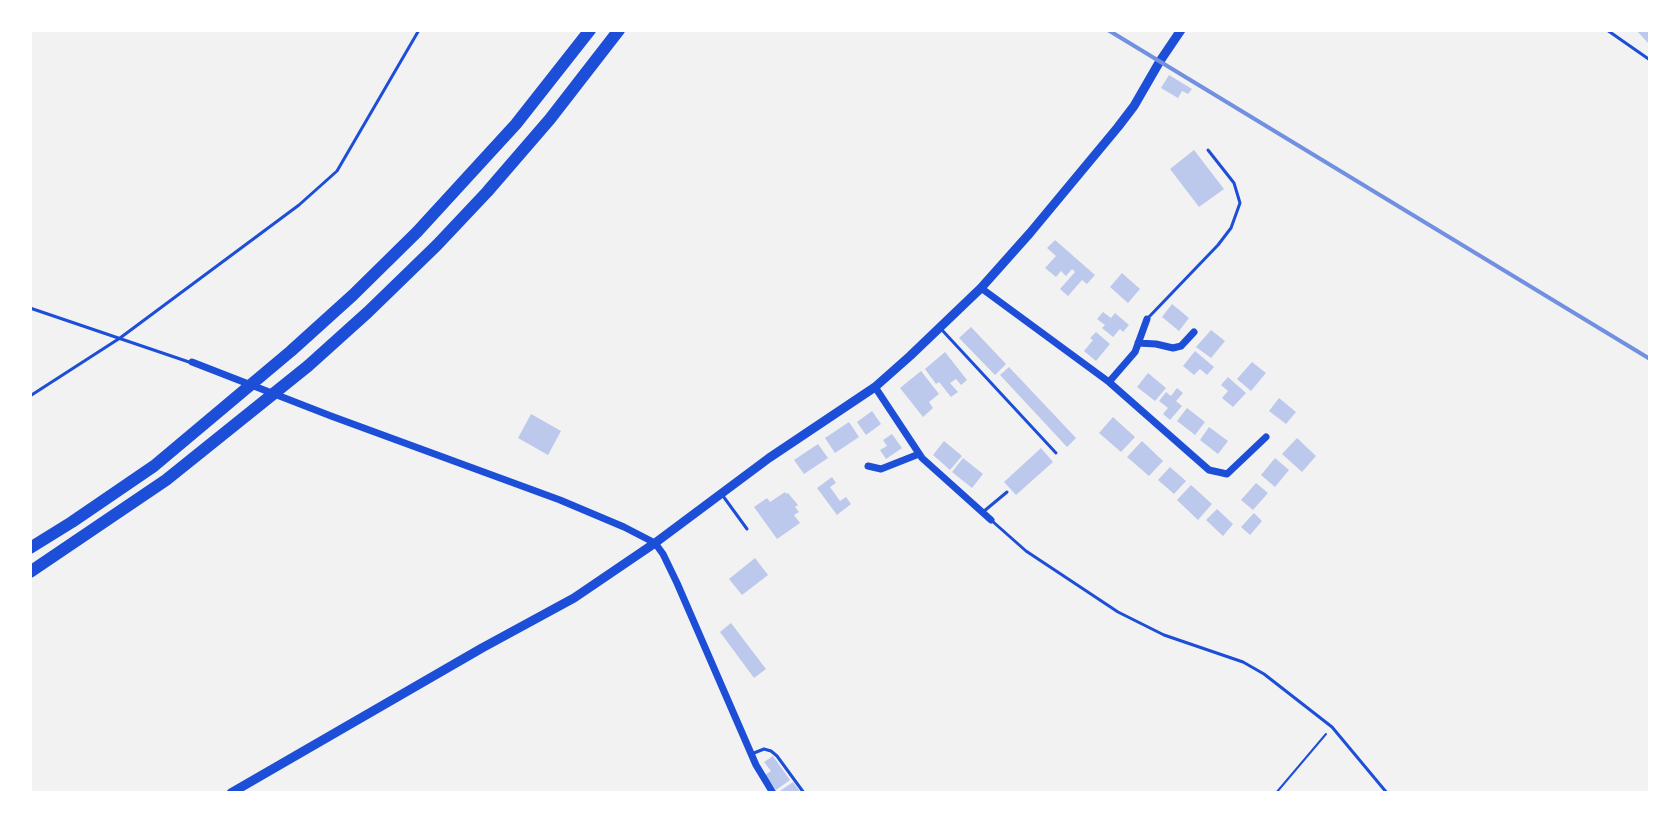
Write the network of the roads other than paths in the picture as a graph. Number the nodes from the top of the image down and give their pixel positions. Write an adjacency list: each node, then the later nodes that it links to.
1 (419, 30): 13 (lane)
2 (590, 30): 29 (highway)
3 (619, 30): 30 (highway)
4 (1181, 30): 8 (street)
5 (1607, 30): 6 (lane)
6 (1650, 60)
7 (1208, 150): 10 (lane)
8 (981, 288): 11 (street); 16 (street)
9 (30, 308): 13 (lane)
10 (1147, 319): 14 (street)
11 (940, 327): 17 (street); 20 (lane)
12 (1194, 332): 14 (street)
13 (120, 338): 15 (lane); 18 (lane)
14 (1138, 343): 16 (street)
15 (194, 363): 28 (street)
16 (1109, 382): 19 (street)
17 (875, 387): 21 (street); 24 (street)
18 (30, 396)
19 (1266, 437)
20 (1056, 453)
21 (919, 454): 22 (street); 25 (street)
22 (868, 466)
23 (1007, 492): 25 (lane)
24 (721, 493): 27 (lane); 28 (street)
25 (983, 512): 26 (street)
26 (991, 520): 35 (lane)
27 (747, 529)
28 (655, 543): 31 (street); 32 (street)
29 (30, 548)
30 (30, 572)
31 (751, 754): 33 (street); 34 (lane)
32 (231, 793)
33 (773, 793)
34 (804, 793)
35 (1387, 793)

